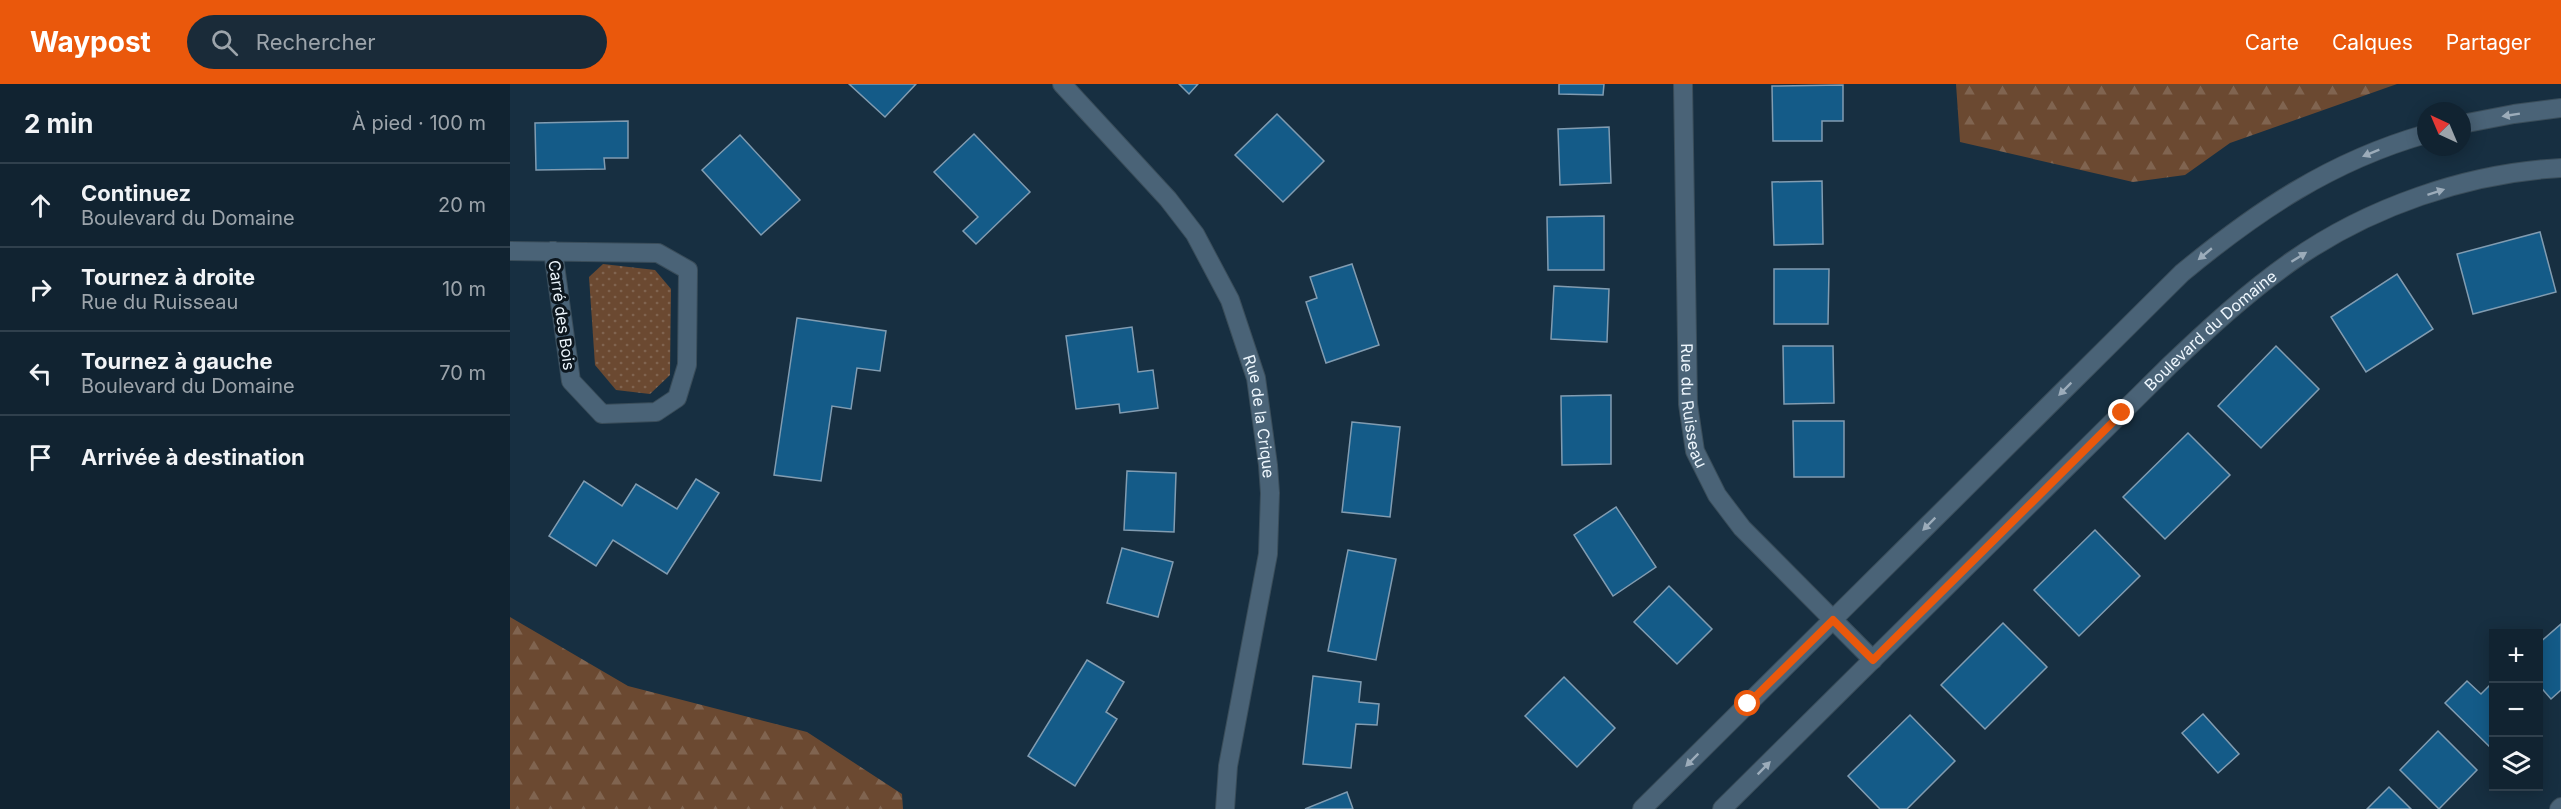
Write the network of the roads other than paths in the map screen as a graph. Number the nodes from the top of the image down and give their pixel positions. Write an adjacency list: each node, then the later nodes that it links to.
1 (1062, 84): 11 (street, Rue de la Crique)
2 (1683, 84): 9 (street, Rue du Ruisseau)
3 (2561, 108): 4 (street, one-way to 4)
4 (2471, 122)
5 (2417, 137): 9 (street, one-way to 9)
6 (2561, 168): 10 (street, Boulevard du Domaine, one-way to 6)
7 (510, 251): 8 (street, Carré des Bois)
8 (553, 251): 8 (street, Carré des Bois)
9 (1833, 620): 10 (street, Rue du Ruisseau); 12 (street, one-way to 12)
10 (1873, 660): 13 (street, Boulevard du Domaine, one-way to 10)
11 (1225, 809)
12 (1642, 809)
13 (1722, 809)

